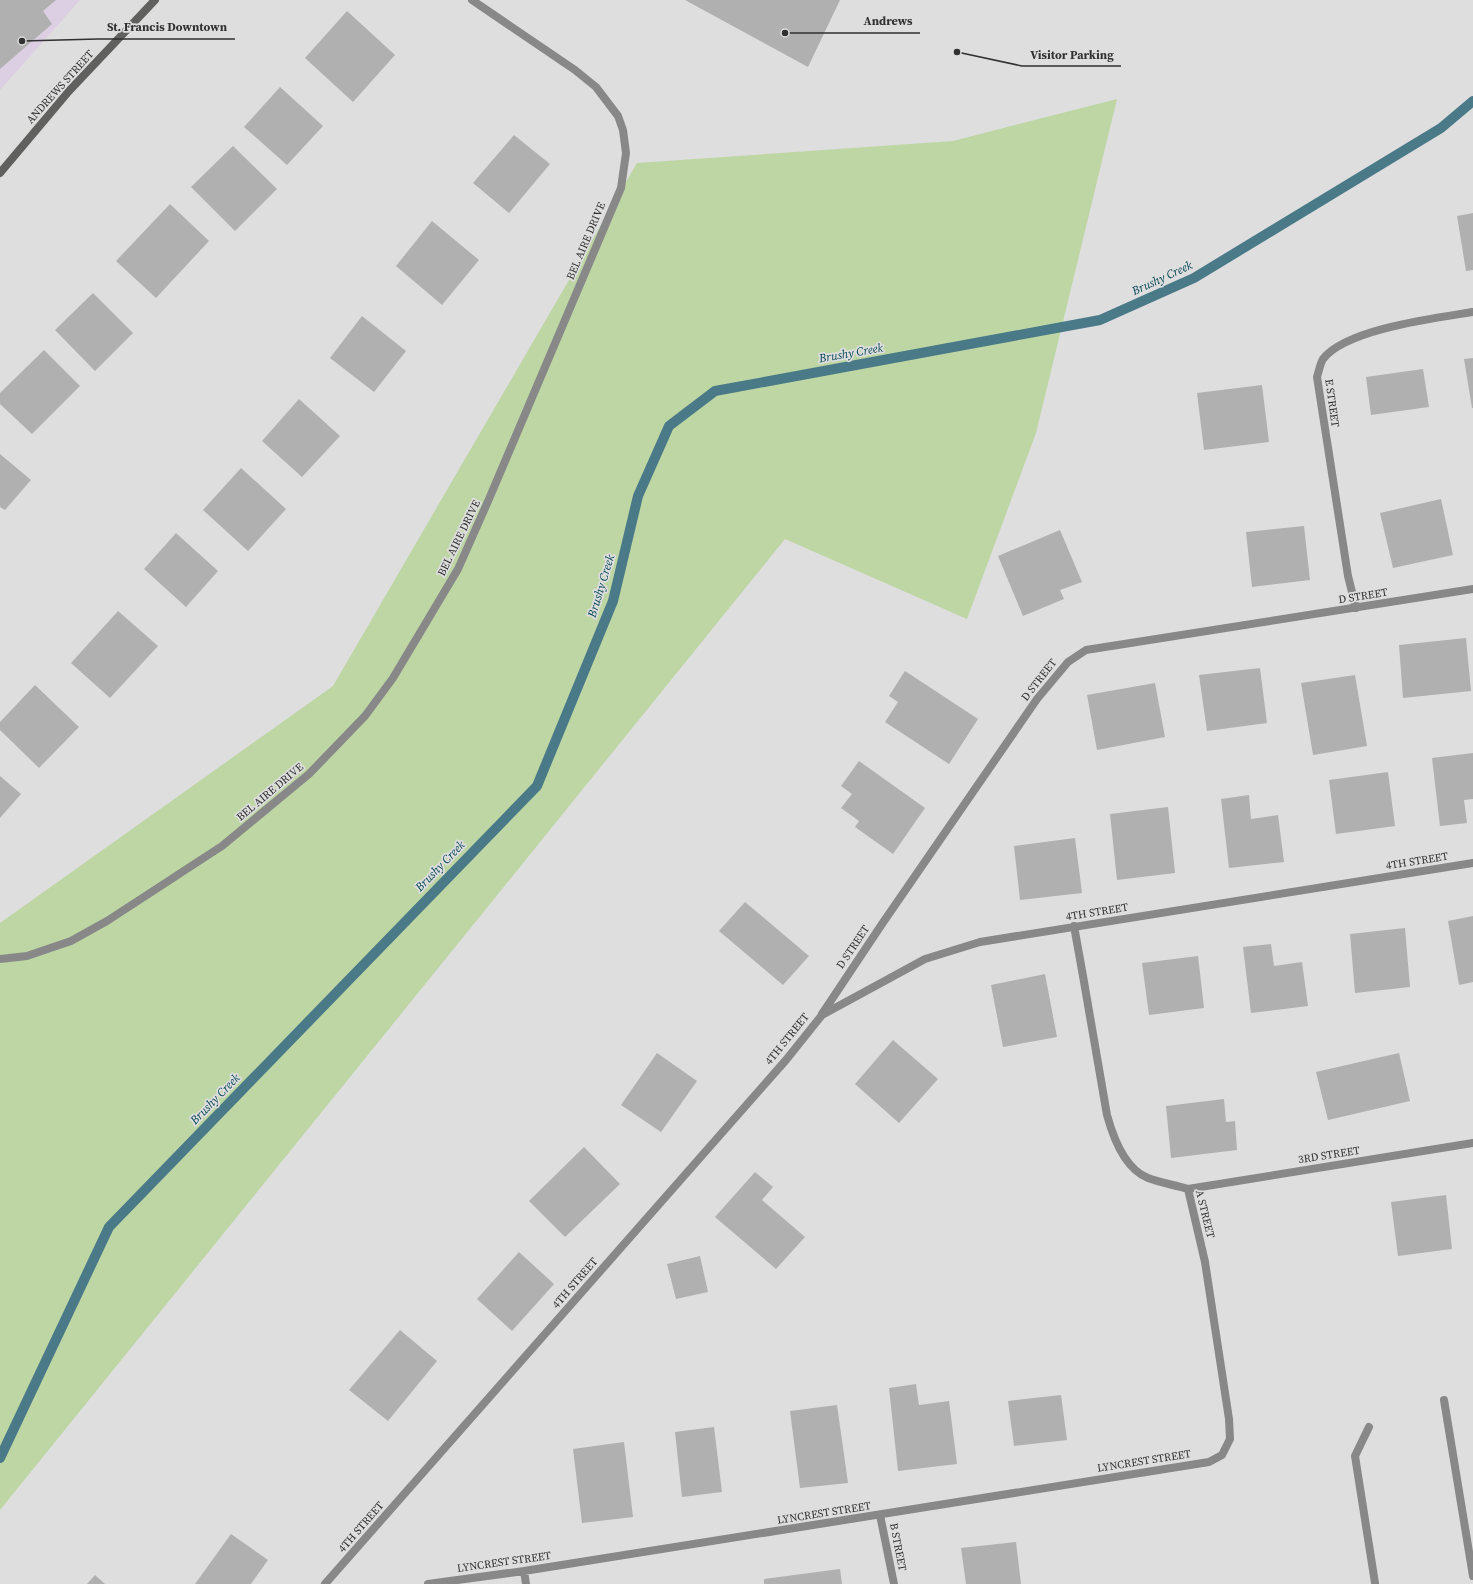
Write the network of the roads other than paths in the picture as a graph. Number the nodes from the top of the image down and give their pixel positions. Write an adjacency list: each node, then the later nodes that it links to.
1 (155, 0): 3 (street, ANDREWS STREET)
2 (472, 0): 9 (street, BEL AIRE DRIVE)
3 (0, 173)
4 (1473, 312): 6 (street, E STREET)
5 (1473, 589): 6 (street, D STREET)
6 (1356, 608): 10 (street, D STREET)
7 (1473, 863): 8 (street, 4TH STREET)
8 (1074, 926): 10 (street, 4TH STREET); 12 (street, A STREET)
9 (0, 959)
10 (822, 1015): 20 (street, 4TH STREET)
11 (1473, 1143): 12 (street, 3RD STREET)
12 (1188, 1189): 15 (street, A STREET)
13 (1444, 1400): 18 (street)
14 (1369, 1427): 19 (street)
15 (1222, 1455): 16 (street, LYNCREST STREET)
16 (880, 1515): 17 (street, LYNCREST STREET); 23 (street, B STREET)
17 (524, 1571): 21 (street, LYNCREST STREET); 22 (street)
18 (1473, 1576)
19 (1375, 1583)
20 (325, 1584)
21 (428, 1584)
22 (526, 1584)
23 (894, 1584)

